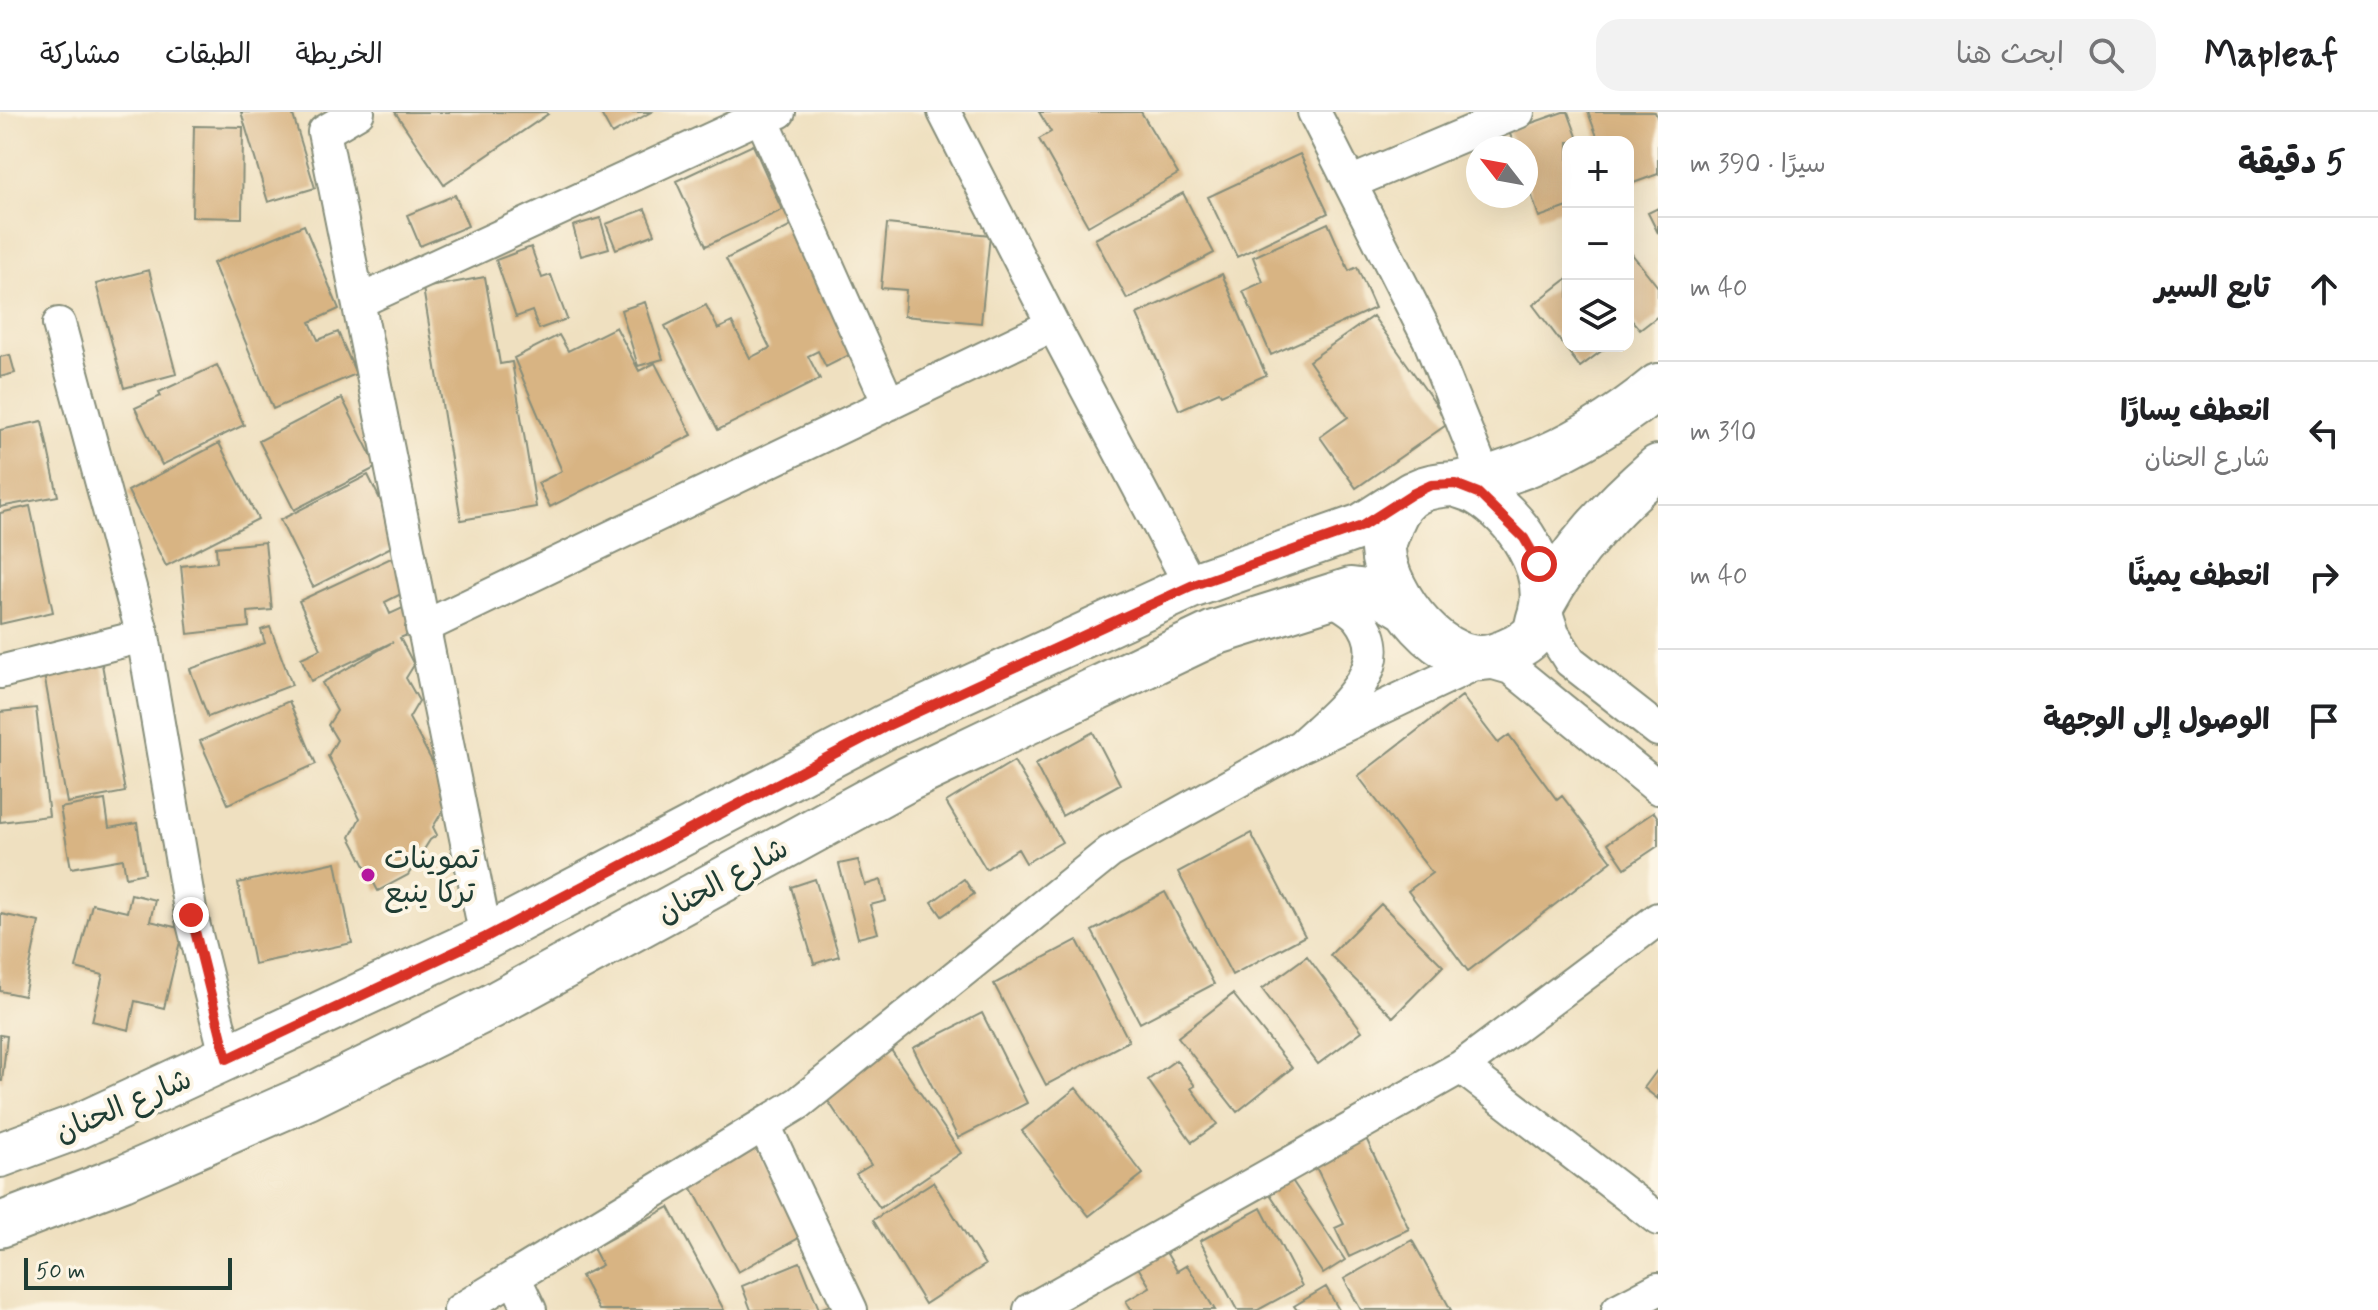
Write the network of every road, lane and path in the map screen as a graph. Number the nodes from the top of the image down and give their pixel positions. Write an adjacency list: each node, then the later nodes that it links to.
1 (358, 112): 7 (street)
2 (944, 112): 9 (street)
3 (1314, 112): 6 (street)
4 (1518, 112): 6 (street)
5 (766, 113): 7 (street); 11 (street)
6 (1350, 183): 13 (street)
7 (360, 301): 19 (street)
8 (59, 324): 20 (street)
9 (1053, 325): 11 (street); 15 (street)
10 (1658, 386): 13 (main road)
11 (889, 404): 19 (street)
12 (1658, 467): 17 (main road)
13 (1475, 482): 14 (main road); 17 (main road)
14 (1412, 494): 15 (main road, شارع الحنان); 18 (main road)
15 (1191, 586): 27 (main road, شارع الحنان)
16 (1329, 596): 18 (main road, شارع الحنان); 24 (street); 33 (main road, شارع الحنان)
17 (1543, 603): 21 (main road); 23 (street)
18 (1407, 609): 21 (main road)
19 (422, 628): 27 (street)
20 (143, 636): 22 (street); 28 (street)
21 (1483, 660): 24 (street); 25 (street)
22 (0, 672)
23 (1658, 730)
24 (1301, 746): 30 (street)
25 (1658, 788)
26 (1658, 919): 29 (street)
27 (486, 937): 28 (main road, شارع الحنان)
28 (227, 1059): 31 (main road, شارع الحنان)
29 (1461, 1067): 32 (street); 39 (street)
30 (764, 1125): 34 (street); 38 (street)
31 (0, 1155)
32 (1658, 1219)
33 (0, 1225)
34 (514, 1277): 36 (street); 37 (street)
35 (1658, 1289): 40 (street)
36 (460, 1310)
37 (530, 1310)
38 (851, 1310)
39 (1030, 1310)
40 (1618, 1310)

